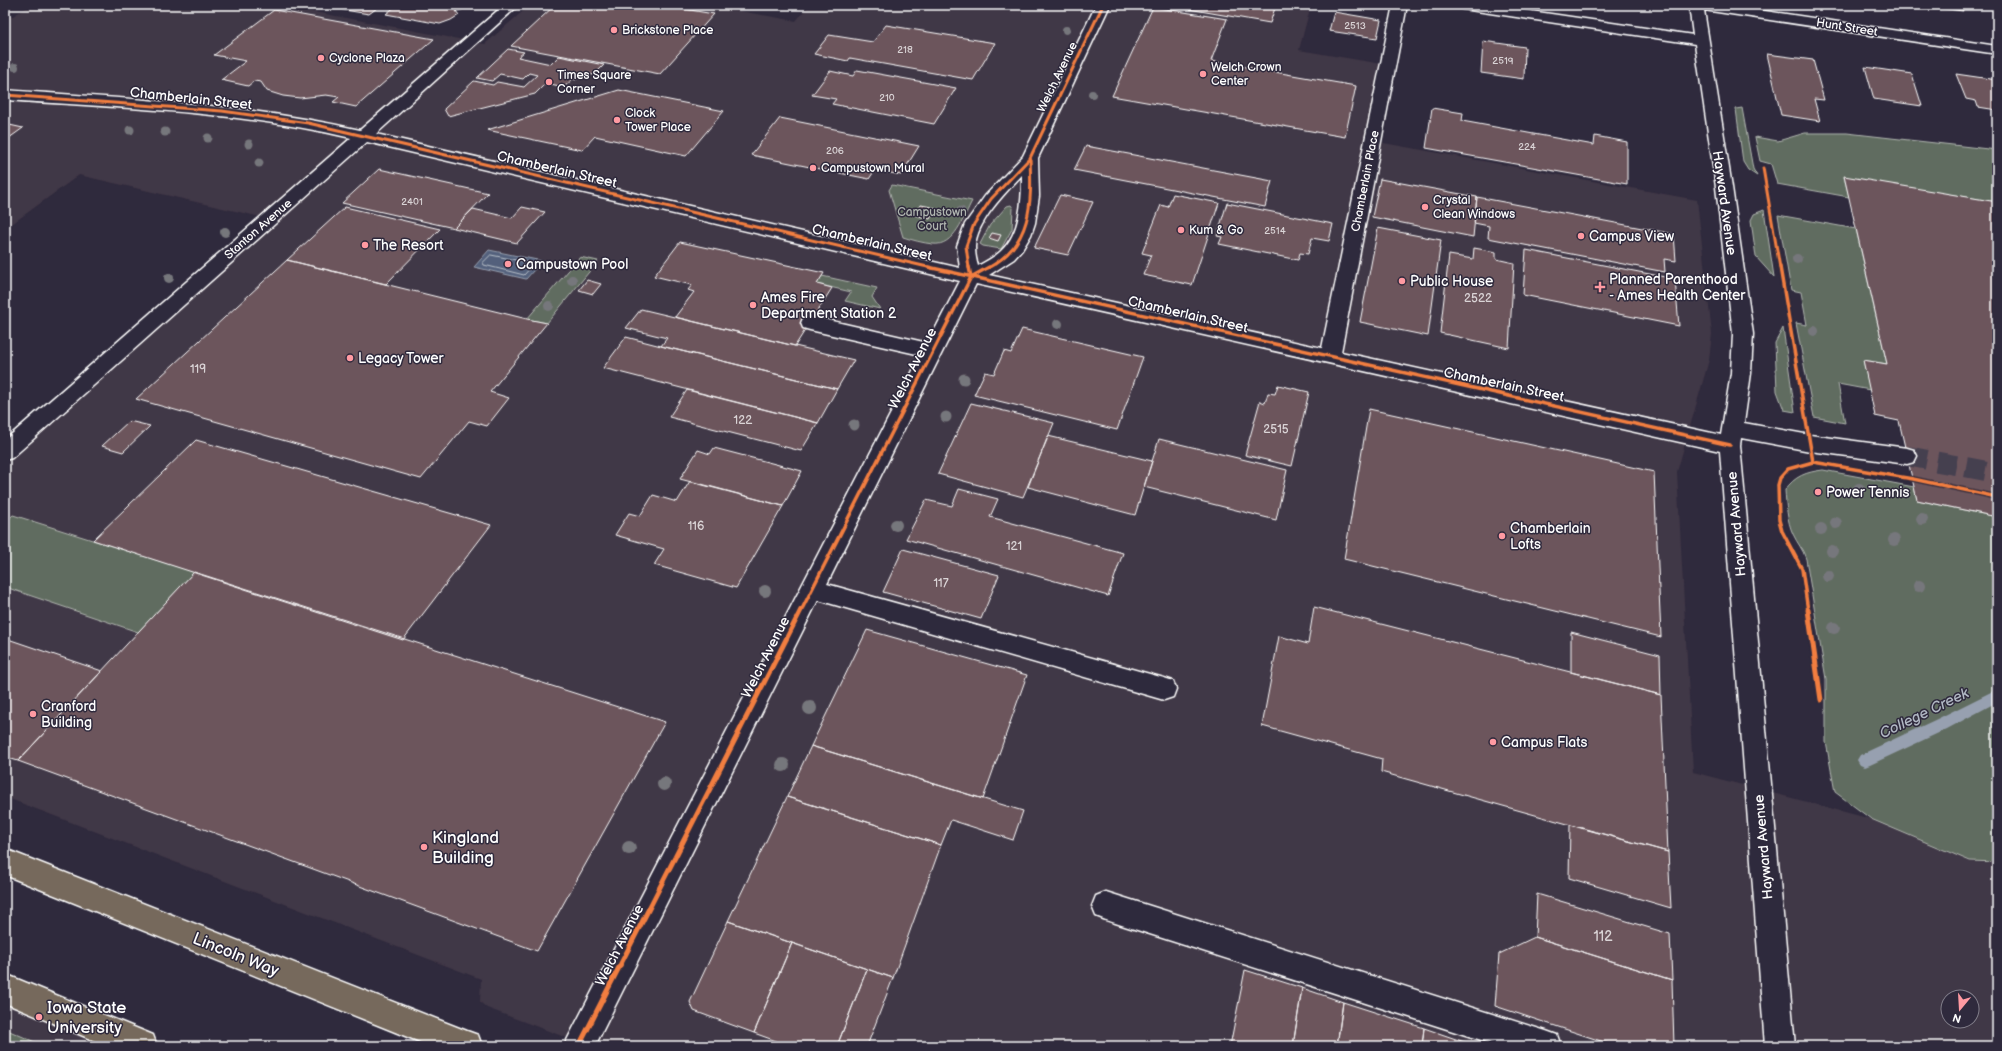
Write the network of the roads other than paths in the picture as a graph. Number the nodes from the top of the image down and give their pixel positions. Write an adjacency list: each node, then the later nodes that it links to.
1 (512, 5): 9 (street, Stanton Avenue)
2 (1103, 5): 10 (street, Welch Avenue)
3 (1400, 5): 14 (street, Chamberlain Place)
4 (1463, 5): 6 (street)
5 (1697, 5): 6 (street, Hayward Avenue); 7 (street, Hunt Street)
6 (1701, 41): 15 (street, Hayward Avenue)
7 (1997, 50)
8 (5, 95): 9 (street, Chamberlain Street)
9 (364, 135): 11 (street, Chamberlain Street); 16 (street, Stanton Avenue)
10 (1030, 158): 11 (street, Welch Avenue); 11 (street)
11 (971, 277): 13 (street, Welch Avenue); 14 (street, Chamberlain Street)
12 (810, 323): 13 (street)
13 (933, 351): 18 (street, Welch Avenue)
14 (1330, 357): 15 (street, Chamberlain Street)
15 (1731, 436): 17 (street, Chamberlain Street); 27 (street, Hayward Avenue)
16 (5, 452)
17 (1908, 456)
18 (812, 589): 19 (street); 25 (street, Welch Avenue)
19 (1164, 689)
20 (5, 862): 24 (main road, Lincoln Way)
21 (1106, 906): 26 (street)
22 (5, 988): 23 (main road)
23 (142, 1046)
24 (467, 1046)
25 (580, 1046)
26 (1546, 1046)
27 (1780, 1046)

